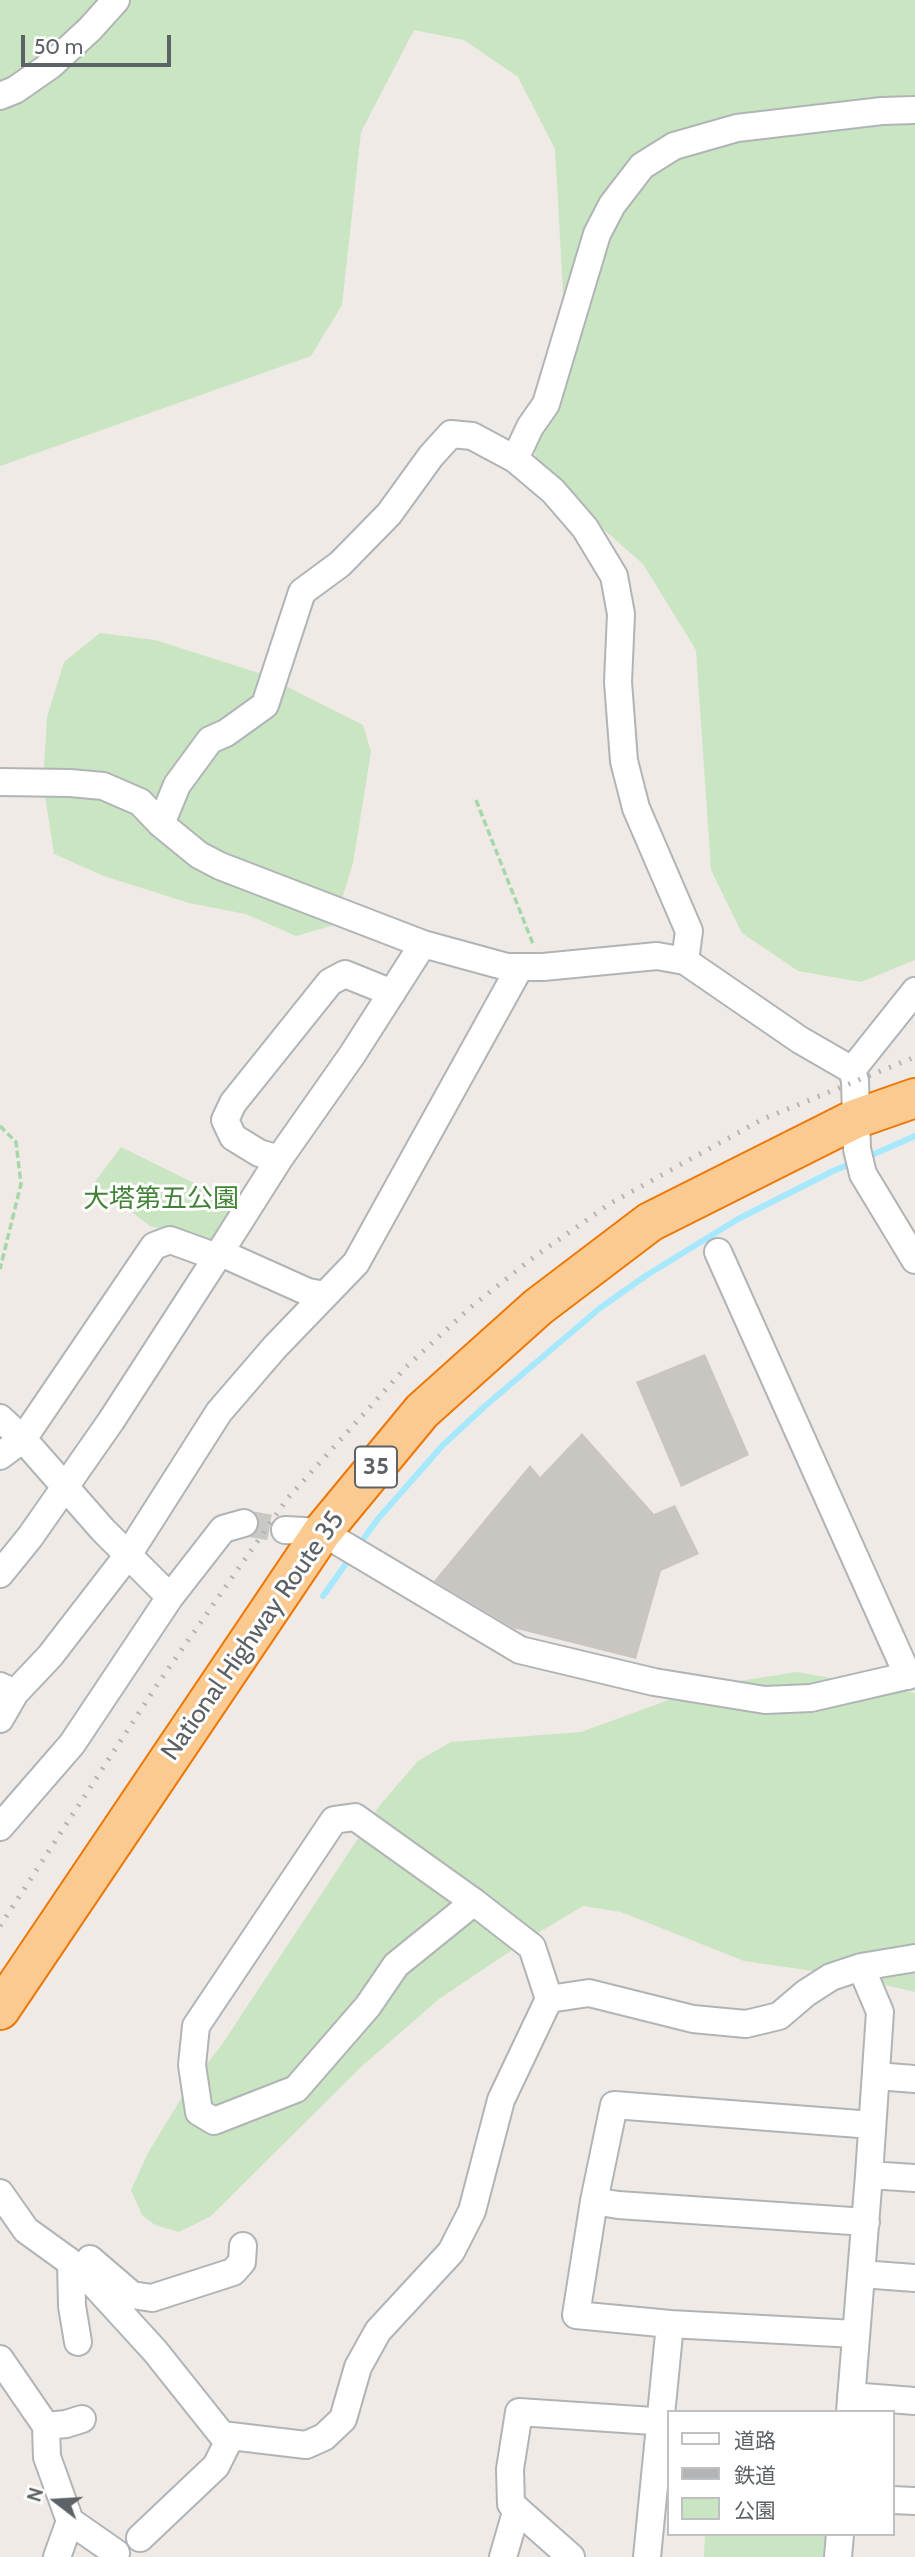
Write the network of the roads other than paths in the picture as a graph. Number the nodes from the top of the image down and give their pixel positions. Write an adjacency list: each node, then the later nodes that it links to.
1 (116, 0): 2 (street)
2 (0, 96)
3 (915, 110): 4 (street)
4 (514, 459): 6 (street); 8 (street)
5 (0, 782): 6 (street)
6 (161, 824): 7 (street)
7 (423, 944): 9 (street); 11 (street)
8 (685, 961): 9 (street); 12 (street)
9 (531, 967): 19 (street)
10 (915, 991): 12 (street)
11 (392, 993): 15 (street); 15 (street)
12 (852, 1070): 14 (street)
13 (915, 1098): 14 (highway, National Highway Route 35 / 35)
14 (858, 1147): 16 (street); 25 (highway, National Highway Route 35 / 35)
15 (279, 1159): 18 (street)
16 (913, 1250)
17 (718, 1252): 29 (street)
18 (219, 1255): 19 (street); 21 (street); 23 (street)
19 (325, 1295): 26 (street)
20 (0, 1418): 21 (street)
21 (23, 1439): 22 (street); 23 (street)
22 (0, 1456)
23 (65, 1487): 26 (street); 27 (street)
24 (244, 1523): 28 (street)
25 (304, 1531): 29 (street); 37 (highway, National Highway Route 35 / 35)
26 (128, 1555): 28 (street); 30 (street)
27 (0, 1573)
28 (170, 1597): 32 (street)
29 (912, 1675)
30 (7, 1690): 31 (street)
31 (0, 1719)
32 (0, 1827)
33 (474, 1902): 33 (street); 36 (street)
34 (915, 1958): 35 (street)
35 (861, 1967): 36 (street); 38 (street)
36 (549, 1999): 60 (street)
37 (0, 2010)
38 (876, 2076): 39 (street); 40 (street)
39 (915, 2079)
40 (872, 2125): 41 (street); 44 (street)
41 (869, 2175): 42 (street); 46 (street)
42 (915, 2178)
43 (0, 2193): 45 (street)
44 (594, 2201): 46 (street); 51 (street)
45 (17, 2217): 47 (street); 48 (street)
46 (866, 2222): 49 (street)
47 (243, 2246)
48 (71, 2263): 53 (street); 60 (street)
49 (861, 2274): 50 (street); 52 (street)
50 (915, 2278)
51 (670, 2324): 52 (street); 58 (street)
52 (855, 2334): 56 (street)
53 (78, 2342)
54 (0, 2359): 59 (street)
55 (915, 2401): 56 (street)
56 (851, 2404)
57 (82, 2419): 59 (street)
58 (664, 2422): 63 (street); 71 (street)
59 (46, 2426): 64 (street)
60 (231, 2436): 66 (street)
61 (894, 2500): 62 (street)
62 (915, 2501)
63 (517, 2509): 69 (street); 70 (street)
64 (71, 2521): 67 (street); 68 (street)
65 (840, 2536): 72 (street)
66 (140, 2538)
67 (116, 2553)
68 (57, 2557)
69 (503, 2557)
70 (571, 2557)
71 (647, 2557)
72 (838, 2557)

